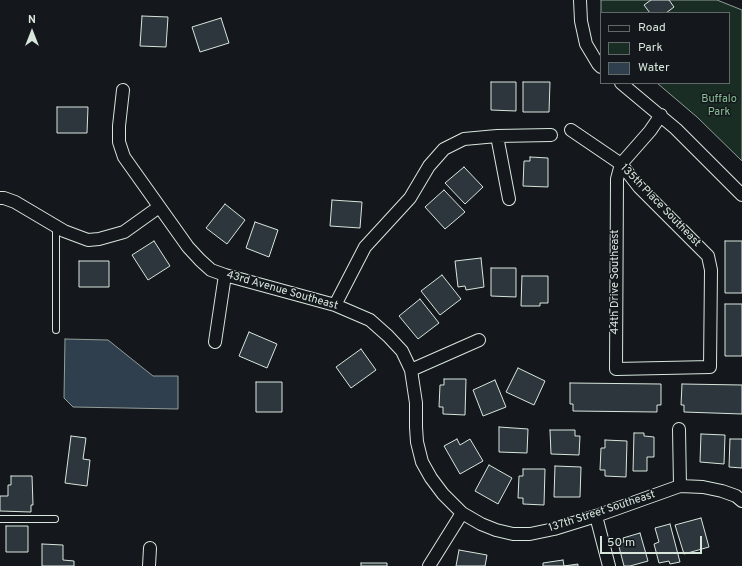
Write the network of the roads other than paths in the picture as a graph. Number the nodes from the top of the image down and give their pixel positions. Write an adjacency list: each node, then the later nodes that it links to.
1 (580, 0): 2 (street)
2 (600, 66)
3 (622, 84): 5 (street)
4 (123, 90): 13 (street, 43rd Avenue Southeast)
5 (660, 116): 9 (street, 44th Drive Southeast); 10 (street)
6 (571, 130): 9 (street, 135th Place Southeast)
7 (551, 135): 8 (street)
8 (497, 136): 12 (street); 16 (street)
9 (621, 164): 20 (street, 135th Place Southeast); 20 (street, 44th Drive Southeast)
10 (741, 193)
11 (0, 198): 14 (street)
12 (509, 199)
13 (159, 207): 14 (street); 15 (street, 43rd Avenue Southeast)
14 (56, 226): 17 (lane)
15 (225, 275): 16 (street, 43rd Avenue Southeast); 19 (street)
16 (335, 305): 21 (street, 43rd Avenue Southeast)
17 (56, 330)
18 (479, 340): 21 (street)
19 (215, 342)
20 (710, 368)
21 (411, 370): 25 (street, 43rd Avenue Southeast)
22 (679, 429): 23 (street)
23 (680, 486): 24 (street, 137th Street Southeast); 26 (street, 137th Street Southeast)
24 (742, 501)
25 (462, 512): 26 (street, 137th Street Southeast); 31 (street)
26 (596, 516): 32 (street)
27 (0, 519): 28 (lane)
28 (55, 519)
29 (150, 548): 30 (street)
30 (149, 566)
31 (429, 566)
32 (609, 566)

